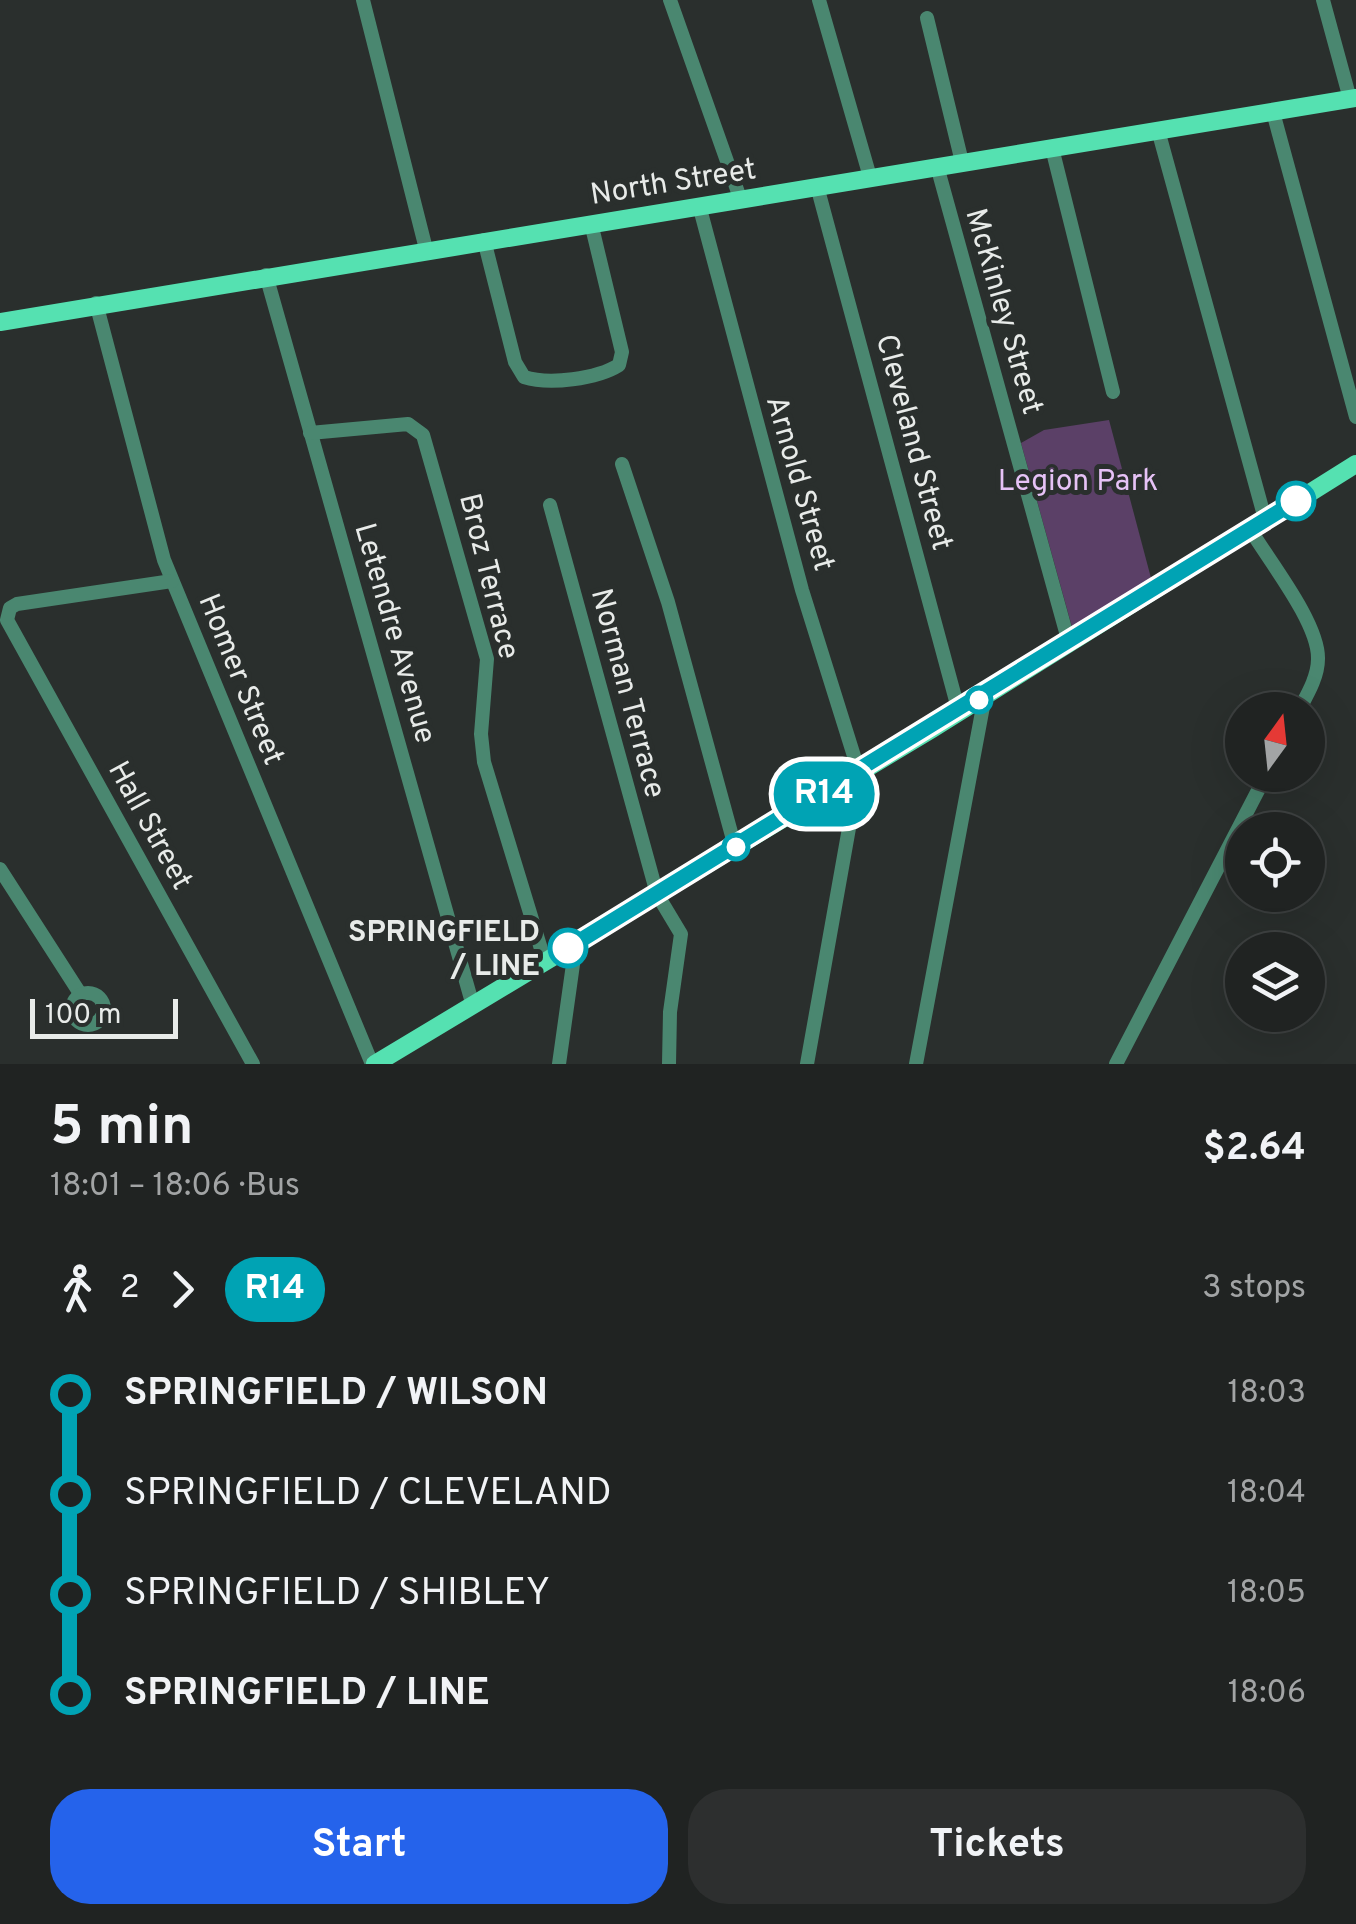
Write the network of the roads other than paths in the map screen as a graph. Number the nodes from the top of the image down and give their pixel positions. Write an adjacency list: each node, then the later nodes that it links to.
1 (363, 0): 18 (street)
2 (670, 0): 14 (street)
3 (819, 0): 12 (street)
4 (1323, 0): 6 (street)
5 (928, 18): 10 (street)
6 (1353, 98): 7 (main road, North Street)
7 (1273, 112): 8 (main road, North Street); 23 (street)
8 (1158, 130): 9 (main road, North Street); 28 (street)
9 (1052, 148): 10 (main road, North Street); 22 (street)
10 (962, 162): 11 (main road, North Street)
11 (936, 166): 12 (main road, North Street); 30 (street, McKinley Street)
12 (870, 177): 13 (main road, North Street)
13 (817, 186): 14 (main road, North Street); 33 (street, Cleveland Street)
14 (740, 198): 15 (main road, North Street)
15 (699, 205): 16 (main road, North Street); 34 (street, Arnold Street)
16 (591, 223): 17 (main road, North Street); 17 (street)
17 (484, 240): 18 (main road, North Street)
18 (426, 250): 19 (main road, North Street)
19 (266, 275): 20 (main road, North Street); 24 (street, Letendre Avenue)
20 (96, 304): 21 (main road, North Street); 29 (street, Homer Street)
21 (0, 322)
22 (1113, 392)
23 (1356, 417)
24 (310, 433): 40 (street, Broz Terrace); 42 (street, Letendre Avenue)
25 (622, 464): 36 (street)
26 (1356, 464): 28 (main road)
27 (550, 505): 38 (street, Norman Terrace)
28 (1258, 524): 30 (main road); 31 (street)
29 (172, 581): 43 (street, Hall Street); 44 (street, Homer Street)
30 (1069, 643): 32 (main road)
31 (1308, 692)
32 (985, 696): 33 (main road); 48 (street)
33 (959, 712): 34 (main road)
34 (860, 772): 36 (main road); 47 (street)
35 (1257, 792): 49 (street)
36 (735, 847): 38 (main road)
37 (0, 868): 41 (street)
38 (657, 894): 39 (main road); 46 (street, Norman Terrace)
39 (576, 944): 40 (main road); 45 (street)
40 (545, 962): 42 (main road)
41 (80, 995)
42 (472, 1006): 44 (main road)
43 (253, 1064)
44 (374, 1064)
45 (559, 1064)
46 (668, 1064)
47 (807, 1064)
48 (916, 1064)
49 (1116, 1064)

